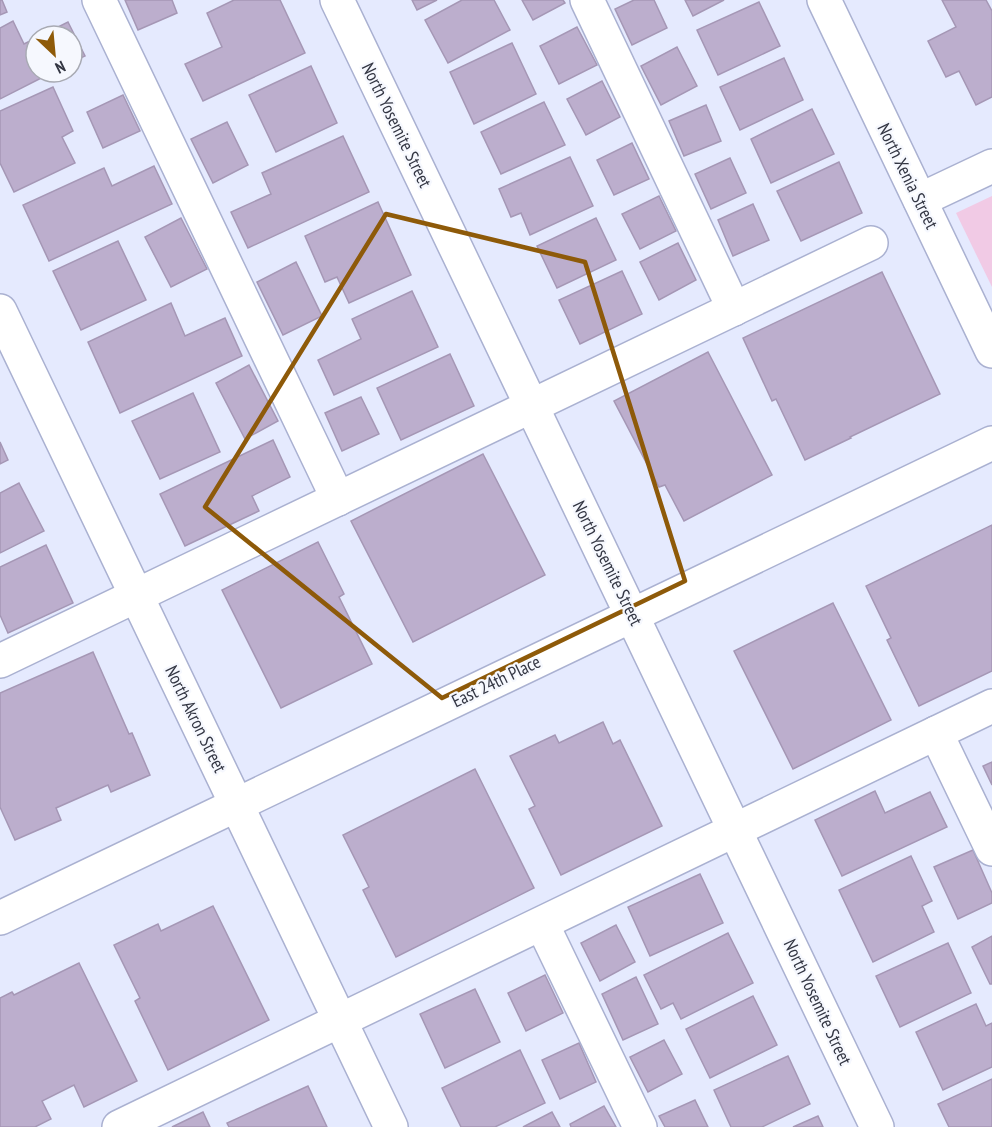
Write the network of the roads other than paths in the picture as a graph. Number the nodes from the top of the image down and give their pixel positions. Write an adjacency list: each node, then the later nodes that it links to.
1 (99, 0): 13 (street)
2 (337, 0): 11 (street, North Yosemite Street)
3 (588, 0): 8 (street)
4 (829, 2): 6 (street, North Xenia Street)
5 (992, 166): 6 (street)
6 (920, 200): 10 (street, North Xenia Street)
7 (871, 243): 8 (street)
8 (735, 309): 11 (street)
9 (0, 311): 14 (street, North Akron Street)
10 (992, 351)
11 (532, 406): 13 (street); 15 (street, North Yosemite Street)
12 (992, 443): 15 (street, East 24th Place)
13 (338, 499): 14 (street)
14 (137, 596): 16 (street); 19 (street, North Akron Street)
15 (633, 615): 19 (street, East 24th Place); 20 (street, North Yosemite Street)
16 (0, 661)
17 (992, 706): 18 (street)
18 (936, 733): 20 (street); 21 (street)
19 (237, 805): 22 (street, East 24th Place); 24 (street, North Akron Street)
20 (736, 830): 23 (street); 28 (street, North Yosemite Street)
21 (992, 849)
22 (0, 918)
23 (542, 924): 24 (street); 27 (street)
24 (340, 1020): 25 (street); 26 (street, North Akron Street)
25 (119, 1127)
26 (392, 1127)
27 (640, 1127)
28 (877, 1127)

